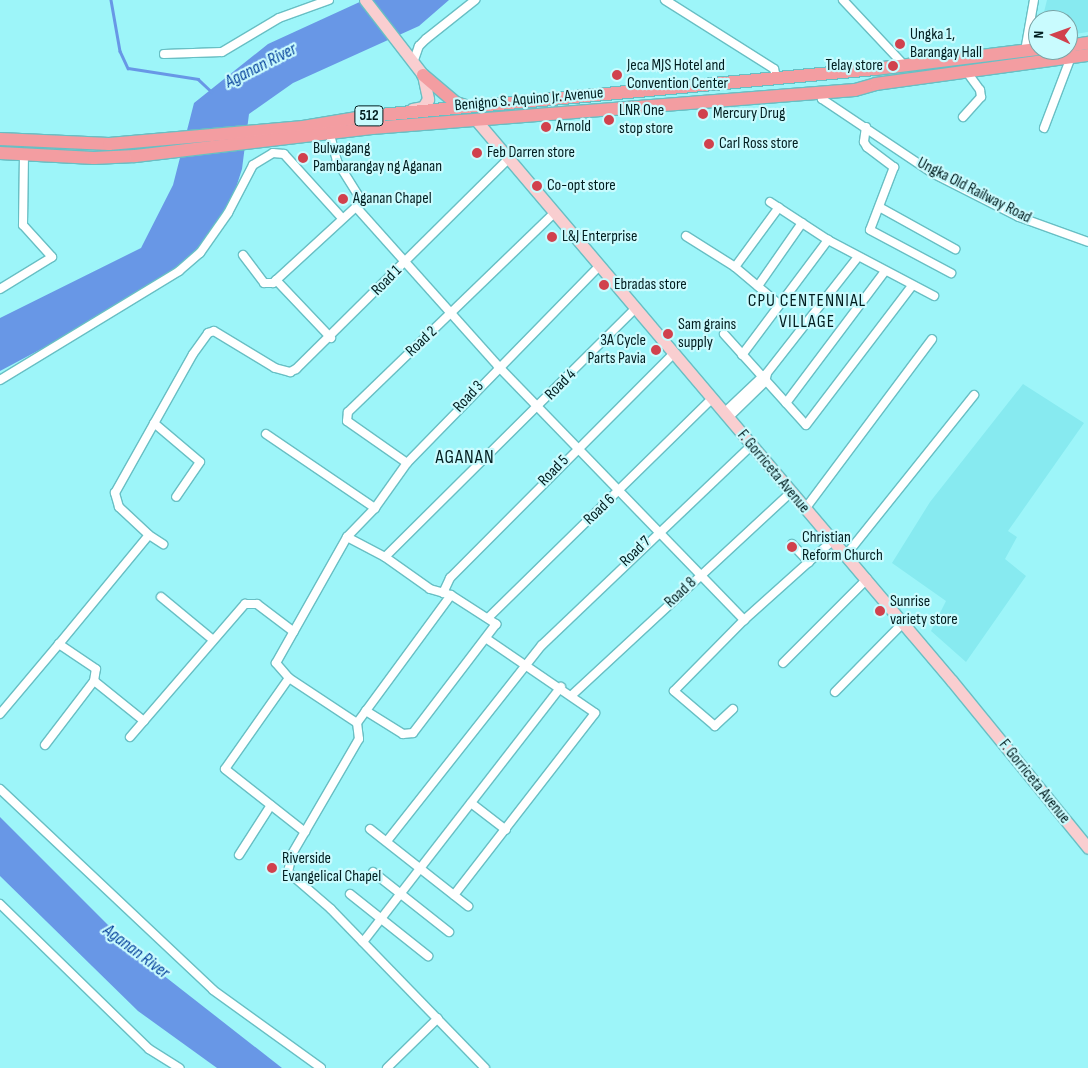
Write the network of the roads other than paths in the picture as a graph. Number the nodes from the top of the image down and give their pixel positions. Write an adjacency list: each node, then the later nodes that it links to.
1 (329, 0): 7 (street)
2 (365, 0): 10 (main road)
3 (475, 0): 10 (street)
4 (665, 0): 14 (street)
5 (843, 0): 11 (street)
6 (1028, 50): 11 (main road, Benigno S. Aquino Jr. Avenue / 512)
7 (164, 54)
8 (1029, 60): 12 (main road, Benigno S. Aquino Jr. Avenue / 512)
9 (1072, 60): 26 (street)
10 (413, 63): 13 (main road)
11 (904, 65): 14 (main road, Benigno S. Aquino Jr. Avenue / 512); 15 (main road)
12 (966, 71): 15 (main road, Benigno S. Aquino Jr. Avenue / 512); 21 (street)
13 (423, 75): 18 (main road); 20 (main road)
14 (776, 76): 16 (main road, Benigno S. Aquino Jr. Avenue / 512)
15 (907, 80): 17 (main road, Benigno S. Aquino Jr. Avenue / 512)
16 (628, 90): 18 (main road, Benigno S. Aquino Jr. Avenue / 512); 19 (main road)
17 (821, 92): 19 (main road, Benigno S. Aquino Jr. Avenue / 512); 25 (street, Ungka Old Railway Road)
18 (470, 105): 20 (main road, Benigno S. Aquino Jr. Avenue / 512)
19 (628, 108): 22 (main road, Benigno S. Aquino Jr. Avenue / 512)
20 (399, 113): 24 (main road); 27 (main road, Benigno S. Aquino Jr. Avenue / 512)
21 (963, 117)
22 (492, 119): 23 (main road, Benigno S. Aquino Jr. Avenue / 512); 29 (main road)
23 (476, 120): 24 (main road, Benigno S. Aquino Jr. Avenue / 512); 29 (main road, F. Gorriceta Avenue)
24 (404, 125): 27 (main road, Benigno S. Aquino Jr. Avenue / 512)
25 (866, 128): 37 (street); 43 (street, Ungka Old Railway Road)
26 (1044, 128)
27 (328, 129): 28 (main road, Benigno S. Aquino Jr. Avenue / 512); 35 (street)
28 (269, 136): 30 (main road, Benigno S. Aquino Jr. Avenue / 512); 32 (main road, Benigno S. Aquino Jr. Avenue / 512)
29 (490, 138): 33 (main road, F. Gorriceta Avenue)
30 (0, 139)
31 (0, 153): 32 (main road, Benigno S. Aquino Jr. Avenue / 512)
32 (24, 155): 55 (street)
33 (508, 159): 38 (main road, F. Gorriceta Avenue); 47 (street, Road 1)
34 (770, 202): 36 (street)
35 (356, 207): 39 (street); 47 (street)
36 (779, 207): 40 (street); 49 (street)
37 (881, 208): 44 (street); 51 (street)
38 (554, 213): 48 (main road, F. Gorriceta Avenue); 59 (street, Road 2)
39 (342, 218): 52 (street); 67 (street)
40 (802, 223): 42 (street); 53 (street)
41 (686, 236): 49 (street)
42 (828, 240): 46 (street); 57 (street)
43 (1088, 242)
44 (955, 250)
45 (244, 255): 52 (street)
46 (858, 256): 50 (street); 66 (street)
47 (406, 261): 59 (street); 61 (street, Road 1)
48 (599, 266): 58 (main road, F. Gorriceta Avenue); 65 (street, Road 3)
49 (735, 267): 53 (street)
50 (885, 271): 54 (street); 70 (street)
51 (951, 274)
52 (276, 280): 61 (street)
53 (758, 286): 57 (street)
54 (912, 286): 56 (street); 70 (street)
55 (0, 289)
56 (934, 296)
57 (779, 304): 64 (street)
58 (635, 309): 63 (main road, F. Gorriceta Avenue); 71 (street, Road 4)
59 (453, 313): 65 (street); 77 (street, Road 2)
60 (724, 334): 64 (street)
61 (331, 338): 73 (street, Road 1)
62 (932, 339): 82 (street)
63 (673, 354): 69 (main road, F. Gorriceta Avenue); 76 (street, Road 5)
64 (742, 355): 66 (street)
65 (498, 366): 71 (street); 77 (street, Road 3)
66 (764, 377): 70 (street); 72 (street)
67 (0, 380)
68 (974, 395): 89 (street)
69 (711, 400): 72 (main road, F. Gorriceta Avenue); 78 (street, Road 6)
70 (786, 403)
71 (539, 407): 76 (street); 90 (street, Road 4)
72 (726, 416): 75 (main road, F. Gorriceta Avenue)
73 (154, 423): 80 (street); 84 (street)
74 (266, 434): 81 (street)
75 (752, 446): 79 (main road, F. Gorriceta Avenue); 83 (street, Road 7)
76 (577, 448): 78 (street); 94 (street, Road 5)
77 (407, 463): 81 (street, Road 3)
78 (620, 490): 83 (street); 96 (street, Road 6)
79 (791, 492): 82 (main road, F. Gorriceta Avenue); 92 (street, Road 8)
80 (176, 497)
81 (375, 508): 85 (street, Road 3)
82 (805, 509): 86 (main road, F. Gorriceta Avenue)
83 (659, 530): 92 (street); 104 (street, Road 7)
84 (150, 535): 87 (street); 102 (street)
85 (347, 537): 90 (street); 99 (street, Road 3)
86 (832, 540): 89 (main road, F. Gorriceta Avenue); 91 (street)
87 (163, 544)
88 (792, 544): 91 (street)
89 (846, 555): 93 (main road, F. Gorriceta Avenue)
90 (385, 557): 94 (street)
91 (809, 562): 97 (street)
92 (702, 574): 97 (street); 109 (street, Road 8)
93 (867, 579): 98 (main road, F. Gorriceta Avenue); 103 (street)
94 (447, 594): 96 (street); 111 (street, Road 5)
95 (160, 597): 101 (street)
96 (488, 618): 100 (street)
97 (744, 620): 110 (street)
98 (903, 623): 108 (street); 124 (main road, F. Gorriceta Avenue)
99 (294, 632): 101 (street); 105 (street, Road 3)
100 (487, 639): 104 (street); 111 (street)
101 (212, 640): 113 (street)
102 (59, 644): 106 (street); 112 (street)
103 (783, 663)
104 (527, 664): 107 (street); 123 (street, Road 7)
105 (289, 678): 114 (street); 119 (street)
106 (94, 681): 113 (street); 116 (street)
107 (560, 687): 109 (street); 118 (street)
108 (835, 692)
109 (572, 695): 121 (street)
110 (733, 709)
111 (366, 711): 114 (street, Road 5)
112 (0, 714)
113 (144, 721): 115 (street)
114 (357, 723): 122 (street)
115 (130, 737)
116 (45, 745)
117 (0, 789): 139 (street)
118 (471, 803): 121 (street); 126 (street)
119 (271, 805): 122 (street); 125 (street)
120 (370, 829): 123 (street)
121 (506, 830): 130 (street)
122 (305, 832): 135 (street)
123 (387, 841): 126 (street)
124 (1088, 848)
125 (239, 855)
126 (420, 868): 128 (street); 130 (street)
127 (373, 872): 128 (street)
128 (401, 893): 133 (street); 134 (street)
129 (350, 894): 133 (street)
130 (454, 895): 132 (street)
131 (0, 904): 138 (street)
132 (468, 906)
133 (382, 917): 135 (street); 136 (street)
134 (450, 932)
135 (362, 942): 137 (street)
136 (428, 956)
137 (438, 1018): 140 (street); 141 (street)
138 (180, 1068)
139 (321, 1068)
140 (387, 1068)
141 (485, 1068)

